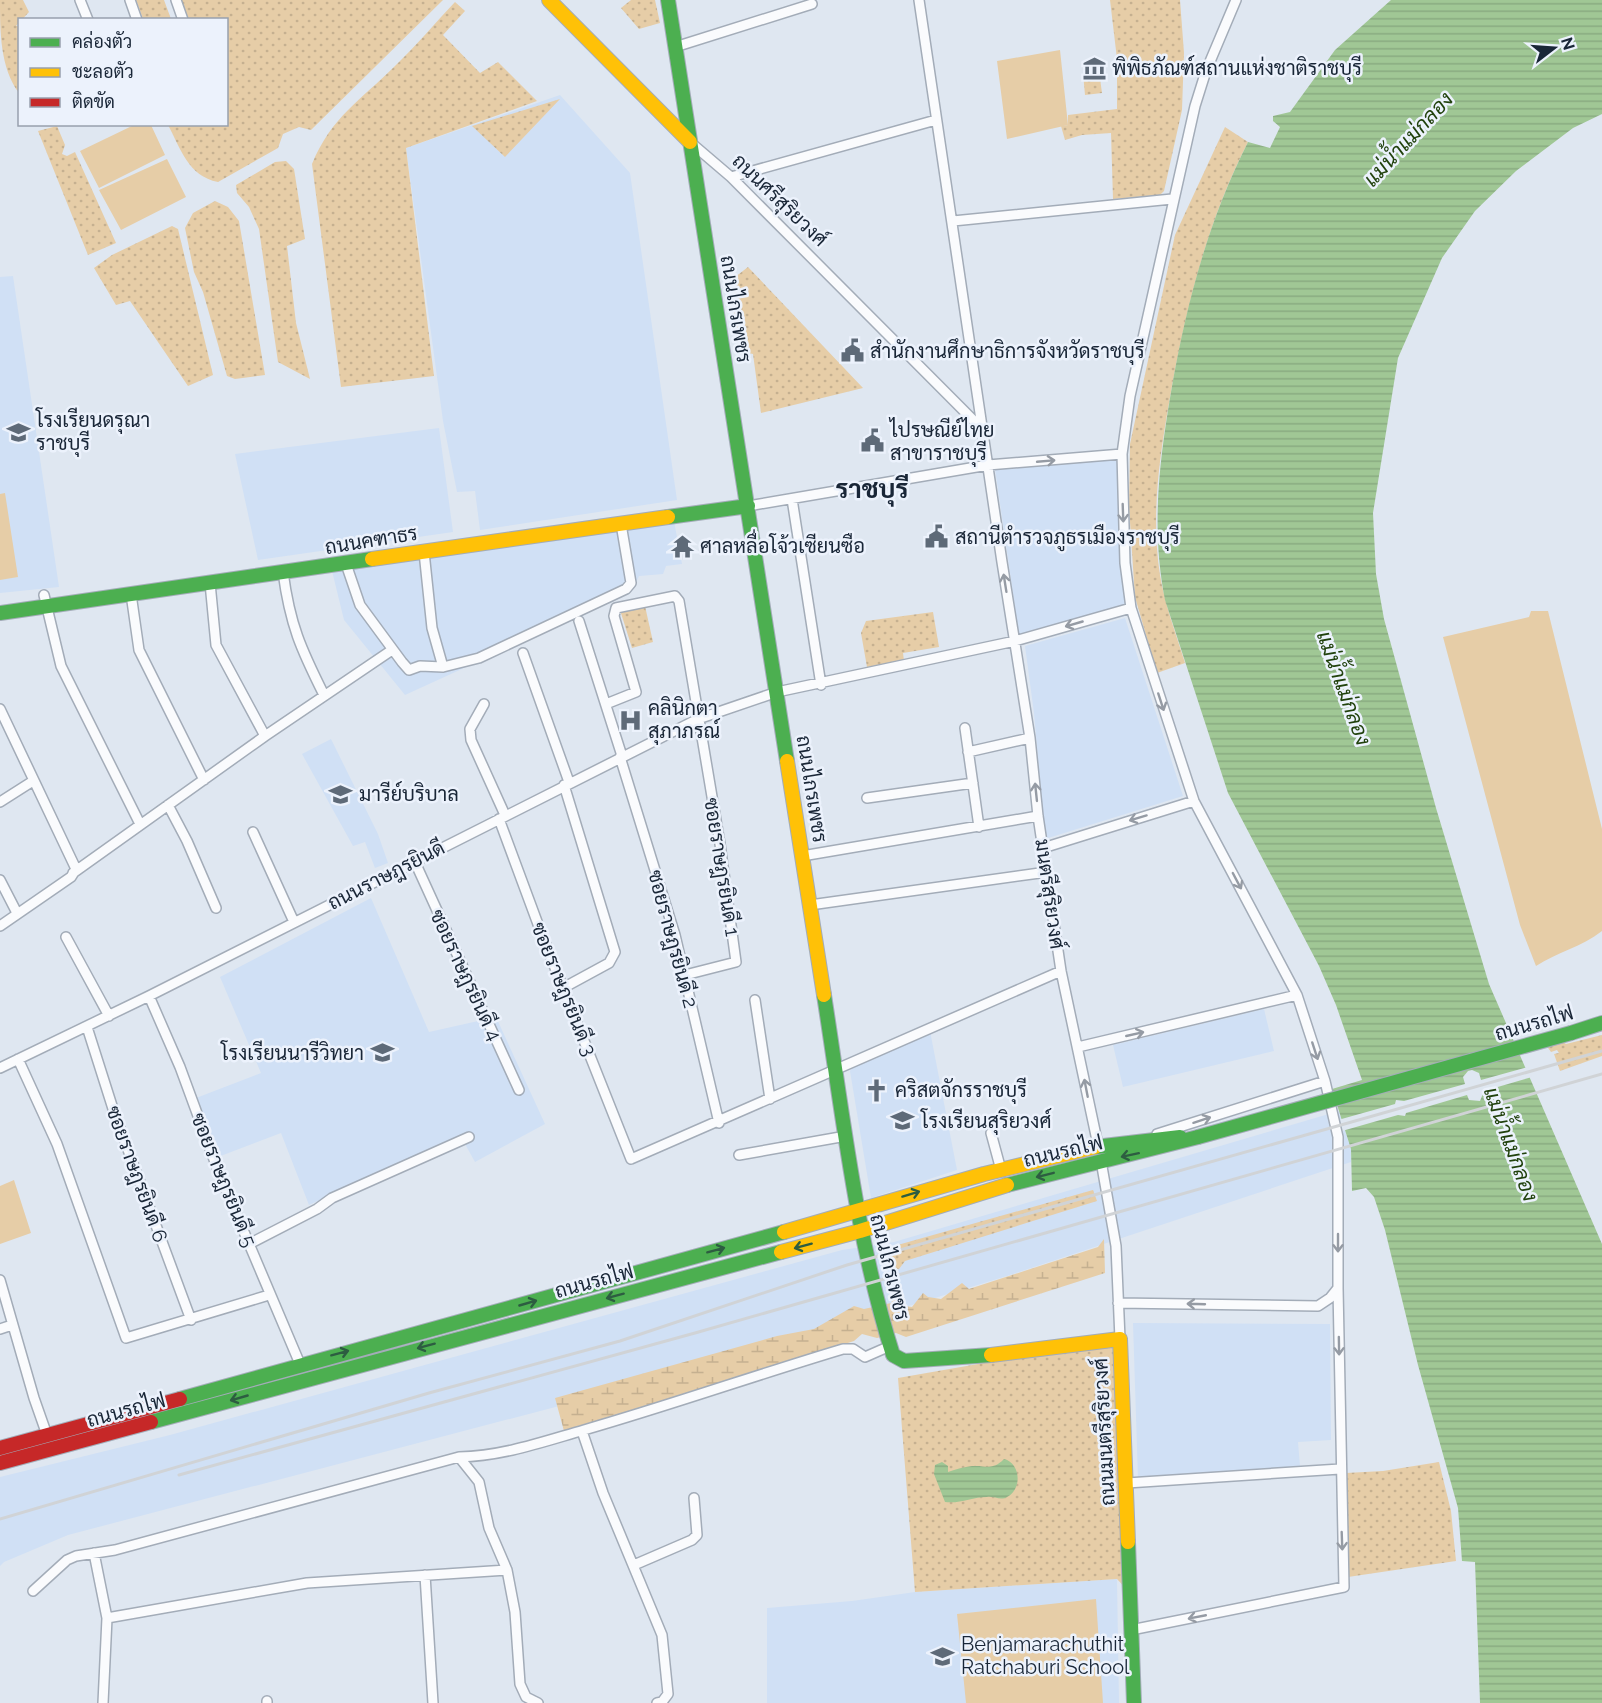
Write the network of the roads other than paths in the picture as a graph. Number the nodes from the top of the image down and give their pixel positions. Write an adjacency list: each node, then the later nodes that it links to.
1 (80, 0): 9 (street)
2 (130, 0): 10 (street)
3 (176, 0): 11 (street)
4 (549, 0): 14 (main road, ถนนศรีสุริยวงศ์)
5 (668, 0): 12 (main road, ถนนไกรเพชร)
6 (919, 0): 13 (street, มนตรีสุริยวงศ์)
7 (1236, 0): 16 (street)
8 (812, 4): 12 (street)
9 (87, 18)
10 (136, 18)
11 (182, 18)
12 (675, 47): 14 (main road, ถนนไกรเพชร)
13 (936, 120): 15 (street); 17 (street, มนตรีสุริยวงศ์)
14 (690, 142): 15 (street, ถนนศรีสุริยวงศ์); 22 (main road, ถนนไกรเพชร)
15 (731, 177): 18 (street, ถนนศรีสุริยวงศ์)
16 (1172, 199): 17 (street); 19 (street)
17 (953, 221): 18 (street, มนตรีสุริยวงศ์)
18 (983, 430): 20 (street, มนตรีสุริยวงศ์)
19 (1122, 454): 20 (street, one-way to 19); 30 (street, one-way to 30)
20 (988, 465): 21 (street); 33 (street, มนตรีสุริยวงศ์, one-way to 20)
21 (792, 499): 22 (street); 37 (street)
22 (748, 506): 23 (main road, ถนนคฑาธร); 38 (main road, ถนนไกรเพชร)
23 (621, 524): 24 (main road, ถนนคฑาธร); 36 (street)
24 (424, 552): 25 (main road, ถนนคฑาธร); 36 (street)
25 (346, 564): 26 (main road, ถนนคฑาธร); 34 (street)
26 (283, 572): 27 (main road, ถนนคฑาธร); 39 (street)
27 (210, 582): 28 (main road, ถนนคฑาธร); 45 (street)
28 (131, 594): 29 (main road, ถนนคฑาธร); 49 (street)
29 (45, 600): 31 (main road, ถนนคฑาธร); 59 (street)
30 (1131, 608): 33 (street, ถนนราษฎรยินดี, one-way to 33); 54 (street, one-way to 54)
31 (0, 613)
32 (579, 621): 41 (street, ซอยราษฎรยินดี 2)
33 (1014, 641): 37 (street, ถนนราษฎรยินดี); 46 (street, มนตรีสุริยวงศ์)
34 (392, 650): 36 (street); 39 (street)
35 (523, 653): 51 (street)
36 (443, 667)
37 (821, 685): 38 (street, ถนนราษฎรยินดี)
38 (777, 692): 43 (street, ถนนราษฎรยินดี); 63 (main road, ถนนไกรเพชร)
39 (324, 695): 45 (street)
40 (484, 704): 58 (street, ซอยราษฎรยินดี 3)
41 (606, 704): 43 (street); 48 (street, ซอยราษฎรยินดี 2)
42 (0, 710): 50 (street)
43 (698, 719): 48 (street, ถนนราษฎรยินดี); 75 (street, ซอยราษฎรยินดี 1)
44 (965, 728): 47 (street)
45 (265, 736): 49 (street)
46 (1030, 738): 47 (street); 57 (street, มนตรีสุริยวงศ์, one-way to 46)
47 (968, 752): 52 (street)
48 (621, 756): 51 (street, ถนนราษฎรยินดี); 75 (street, ซอยราษฎรยินดี 2)
49 (204, 780): 56 (street)
50 (33, 781): 55 (street); 66 (street)
51 (567, 783): 58 (street, ถนนราษฎรยินดี); 76 (street)
52 (973, 783): 53 (street); 60 (street)
53 (867, 798)
54 (1194, 801): 62 (street, one-way to 62); 77 (street, one-way to 77)
55 (0, 802)
56 (168, 805): 59 (street); 69 (street)
57 (1038, 816): 60 (street); 62 (street, มนตรีสุริยวงศ์)
58 (502, 817): 64 (street, ถนนราษฎรยินดี); 76 (street, ซอยราษฎรยินดี 3)
59 (140, 824): 66 (street)
60 (979, 827): 63 (street)
61 (253, 832): 71 (street)
62 (1043, 848): 65 (street, มนตรีสุริยวงศ์)
63 (802, 856): 68 (main road, ถนนไกรเพชร)
64 (414, 861): 71 (street, ถนนราษฎรยินดี); 88 (street, ซอยราษฎรยินดี 4)
65 (1047, 872): 68 (street); 74 (street, มนตรีสุริยวงศ์)
66 (73, 873): 70 (street)
67 (0, 880): 70 (street)
68 (810, 905): 86 (main road, ถนนไกรเพชร)
69 (216, 908)
70 (17, 913): 72 (street)
71 (294, 922): 78 (street, ถนนราษฎรยินดี)
72 (0, 926)
73 (66, 937): 80 (street)
74 (1061, 971): 83 (street, มนตรีสุริยวงศ์); 86 (street)
75 (685, 975): 90 (street, ซอยราษฎรยินดี 2)
76 (563, 988): 90 (street, ซอยราษฎรยินดี 3)
77 (1297, 995): 83 (street, one-way to 77); 87 (street, one-way to 87)
78 (149, 996): 80 (street, ถนนราษฎรยินดี); 102 (street, ซอยราษฎรยินดี 5)
79 (755, 1000): 89 (street)
80 (109, 1016): 82 (street, ถนนราษฎรยินดี)
81 (1602, 1023): 95 (main road, ถนนรถไฟ, bridge)
82 (87, 1027): 84 (street, ถนนราษฎรยินดี); 107 (street, ซอยราษฎรยินดี 6)
83 (1078, 1047): 96 (street, มนตรีสุริยวงศ์, one-way to 83)
84 (18, 1059): 85 (street, ถนนราษฎรยินดี); 107 (street)
85 (0, 1068)
86 (836, 1070): 89 (street); 92 (main road, ถนนไกรเพชร)
87 (1324, 1080): 94 (street, one-way to 87); 104 (street, one-way to 104)
88 (519, 1090)
89 (770, 1099): 90 (street)
90 (719, 1123)
91 (991, 1133): 99 (street)
92 (846, 1136): 97 (street); 100 (main road, ถนนไกรเพชร)
93 (469, 1137): 102 (street)
94 (1146, 1137): 95 (main road, ถนนรถไฟ); 96 (main road, ถนนรถไฟ)
95 (1198, 1137): 98 (main road, ถนนรถไฟ, one-way to 98)
96 (1098, 1145): 99 (main road, ถนนรถไฟ)
97 (739, 1155)
98 (1101, 1161): 101 (main road, ถนนรถไฟ, one-way to 101); 106 (street, ถนนมนตรีสุริยวงศ์)
99 (1002, 1170): 100 (main road, ถนนรถไฟ, one-way to 99)
100 (856, 1212): 101 (main road, ถนนไกรเพชร); 112 (main road, ถนนรถไฟ, one-way to 100)
101 (860, 1231): 111 (main road, ถนนไกรเพชร); 114 (main road, ถนนรถไฟ, one-way to 114)
102 (249, 1244): 105 (street, ซอยราษฎรยินดี 5)
103 (0, 1280): 108 (street)
104 (1338, 1288): 106 (street, one-way to 106); 120 (street, one-way to 120)
105 (269, 1295): 107 (street); 112 (street, ซอยราษฎรยินดี 5)
106 (1118, 1303): 110 (street, ถนนมนตรีสุริยวงศ์)
107 (191, 1320)
108 (12, 1325): 109 (street); 116 (street)
109 (0, 1329)
110 (1120, 1339): 111 (main road, ถนนไกรเพชร); 121 (main road, ถนนมนตรีสุริยวงศ์)
111 (890, 1344): 115 (street)
112 (300, 1364): 113 (main road, ถนนรถไฟ)
113 (190, 1396): 114 (main road); 116 (main road, ถนนรถไฟ)
114 (194, 1412): 119 (main road, ถนนรถไฟ)
115 (582, 1431): 118 (street); 124 (street)
116 (47, 1435): 117 (main road, ถนนรถไฟ)
117 (0, 1448)
118 (459, 1457): 123 (street); 125 (street)
119 (0, 1463)
120 (1340, 1469): 121 (street); 129 (street, one-way to 129)
121 (1126, 1483): 129 (main road, ถนนมนตรีสุริยวงศ์)
122 (694, 1498): 124 (street)
123 (94, 1553): 127 (street); 128 (street)
124 (634, 1565): 133 (street)
125 (507, 1569): 126 (street); 132 (street)
126 (425, 1575): 128 (street); 131 (street)
127 (33, 1591)
128 (107, 1618): 130 (street)
129 (1131, 1630): 134 (main road, ถนนมนตรีสุริยวงศ์)
130 (103, 1703)
131 (433, 1703)
132 (537, 1703)
133 (657, 1703)
134 (1134, 1703)

